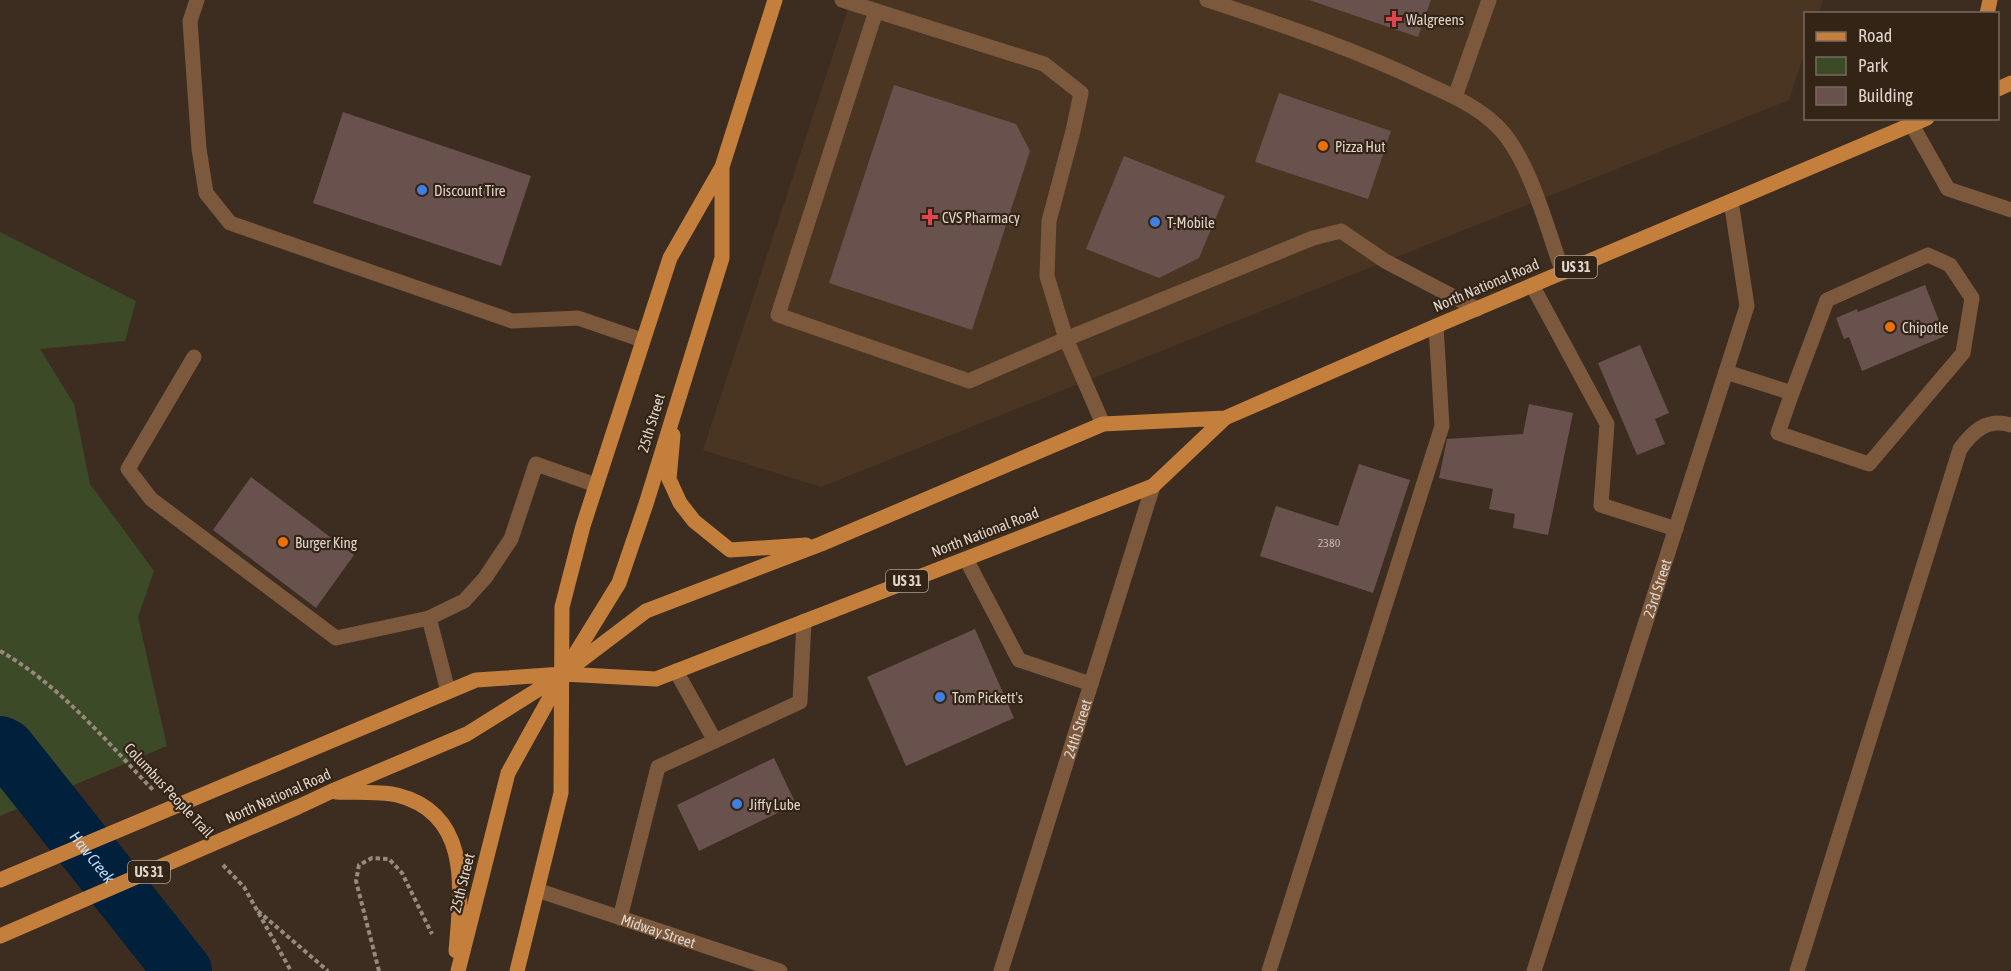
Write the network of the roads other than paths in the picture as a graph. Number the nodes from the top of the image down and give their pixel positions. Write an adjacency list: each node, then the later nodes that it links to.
1 (197, 0): 17 (street)
2 (775, 0): 9 (main road, 25th Street)
3 (842, 0): 6 (street)
4 (1208, 0): 7 (street)
5 (1489, 0): 7 (street)
6 (876, 10): 16 (street); 16 (street)
7 (1455, 97): 12 (street)
8 (1915, 122): 10 (main road, North National Road / US 31); 11 (street)
9 (722, 167): 17 (main road, 25th Street); 21 (main road, 25th Street)
10 (1731, 201): 12 (main road, North National Road / US 31); 19 (street, 23rd Street)
11 (2011, 210)
12 (1563, 273): 13 (main road, North National Road / US 31)
13 (1532, 285): 14 (main road, North National Road / US 31); 27 (street)
14 (1477, 309): 15 (main road, North National Road / US 31); 16 (street)
15 (1436, 326): 22 (main road, North National Road / US 31); 46 (street)
16 (1066, 339): 23 (street)
17 (642, 340): 25 (main road, 25th Street)
18 (194, 357): 30 (street)
19 (1726, 372): 20 (street); 27 (street, 23rd Street)
20 (1792, 393): 20 (street)
21 (676, 401): 28 (main road); 33 (main road, 25th Street)
22 (1226, 418): 23 (main road, North National Road / US 31); 26 (main road, North National Road / US 31)
23 (1103, 424): 28 (main road, North National Road / US 31)
24 (2011, 425): 48 (street)
25 (596, 485): 30 (street); 33 (main road, 25th Street)
26 (1153, 486): 29 (main road, North National Road / US 31); 34 (street, 24th Street)
27 (1676, 529): 47 (street, 23rd Street)
28 (821, 544): 33 (main road, North National Road / US 31)
29 (966, 559): 31 (main road, North National Road / US 31); 34 (street)
30 (429, 618): 35 (street)
31 (804, 621): 32 (main road, North National Road / US 31); 36 (street)
32 (676, 671): 33 (main road, North National Road / US 31); 36 (street)
33 (563, 674): 35 (main road, North National Road / US 31); 37 (main road, North National Road / US 31); 39 (main road, 25th Street); 42 (main road, 25th Street)
34 (1091, 684): 45 (street, 24th Street)
35 (448, 691): 38 (main road, North National Road / US 31)
36 (715, 741): 40 (street)
37 (330, 792): 41 (main road, North National Road / US 31); 42 (main road)
38 (0, 880)
39 (537, 890): 40 (street, Midway Street); 43 (main road, 25th Street)
40 (620, 918): 44 (street, Midway Street)
41 (0, 936)
42 (456, 971)
43 (517, 971)
44 (780, 971)
45 (1001, 971)
46 (1269, 971)
47 (1534, 971)
48 (1797, 971)

